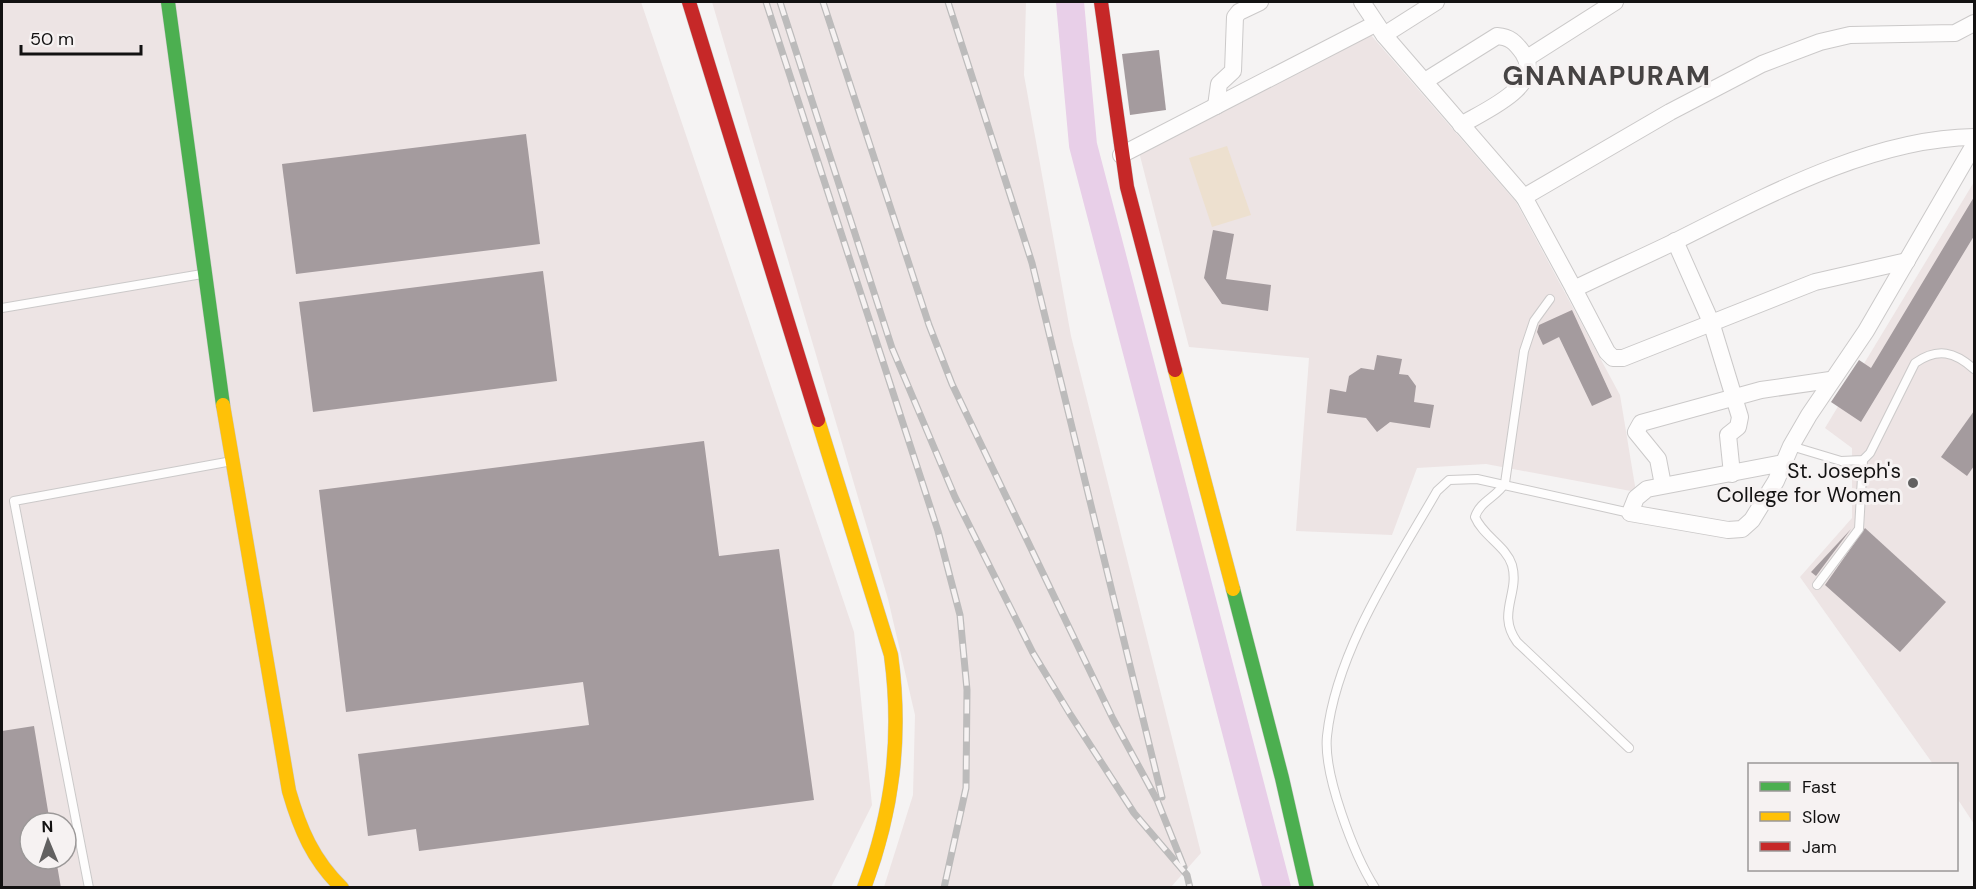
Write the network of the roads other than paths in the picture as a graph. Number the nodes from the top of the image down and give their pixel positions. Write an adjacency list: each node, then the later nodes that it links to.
1 (168, 2): 20 (street)
2 (689, 2): 40 (street)
3 (1101, 2): 16 (street)
4 (1260, 2): 12 (street)
5 (1362, 2): 9 (street)
6 (1436, 2): 9 (street)
7 (1615, 2): 10 (street)
8 (1974, 23): 17 (street)
9 (1380, 29): 11 (street); 12 (street)
10 (1527, 58): 11 (street); 13 (street)
11 (1425, 81): 13 (street)
12 (1216, 106): 16 (street)
13 (1461, 125): 17 (street)
14 (1974, 137): 18 (street)
15 (1974, 145): 19 (street)
16 (1121, 155): 41 (street)
17 (1524, 197): 21 (street)
18 (1676, 241): 21 (street); 24 (street)
19 (1907, 261): 24 (street); 26 (street)
20 (204, 274): 23 (lane); 30 (street)
21 (1574, 289): 24 (street)
22 (1550, 299): 33 (lane)
23 (2, 308)
24 (1711, 322): 27 (street)
25 (1974, 369): 29 (lane)
26 (1830, 380): 27 (street); 28 (street)
27 (1735, 397): 32 (street); 34 (street)
28 (1791, 446): 29 (lane); 31 (street)
29 (1863, 460): 36 (lane)
30 (233, 461): 38 (lane); 39 (street)
31 (1783, 463): 32 (street); 35 (street)
32 (1732, 474): 34 (street)
33 (1505, 483): 35 (lane); 37 (lane); 42 (lane)
34 (1663, 485): 35 (street)
35 (1630, 513)
36 (1817, 585)
37 (1629, 748)
38 (89, 888)
39 (342, 888)
40 (864, 888)
41 (1307, 888)
42 (1374, 888)

